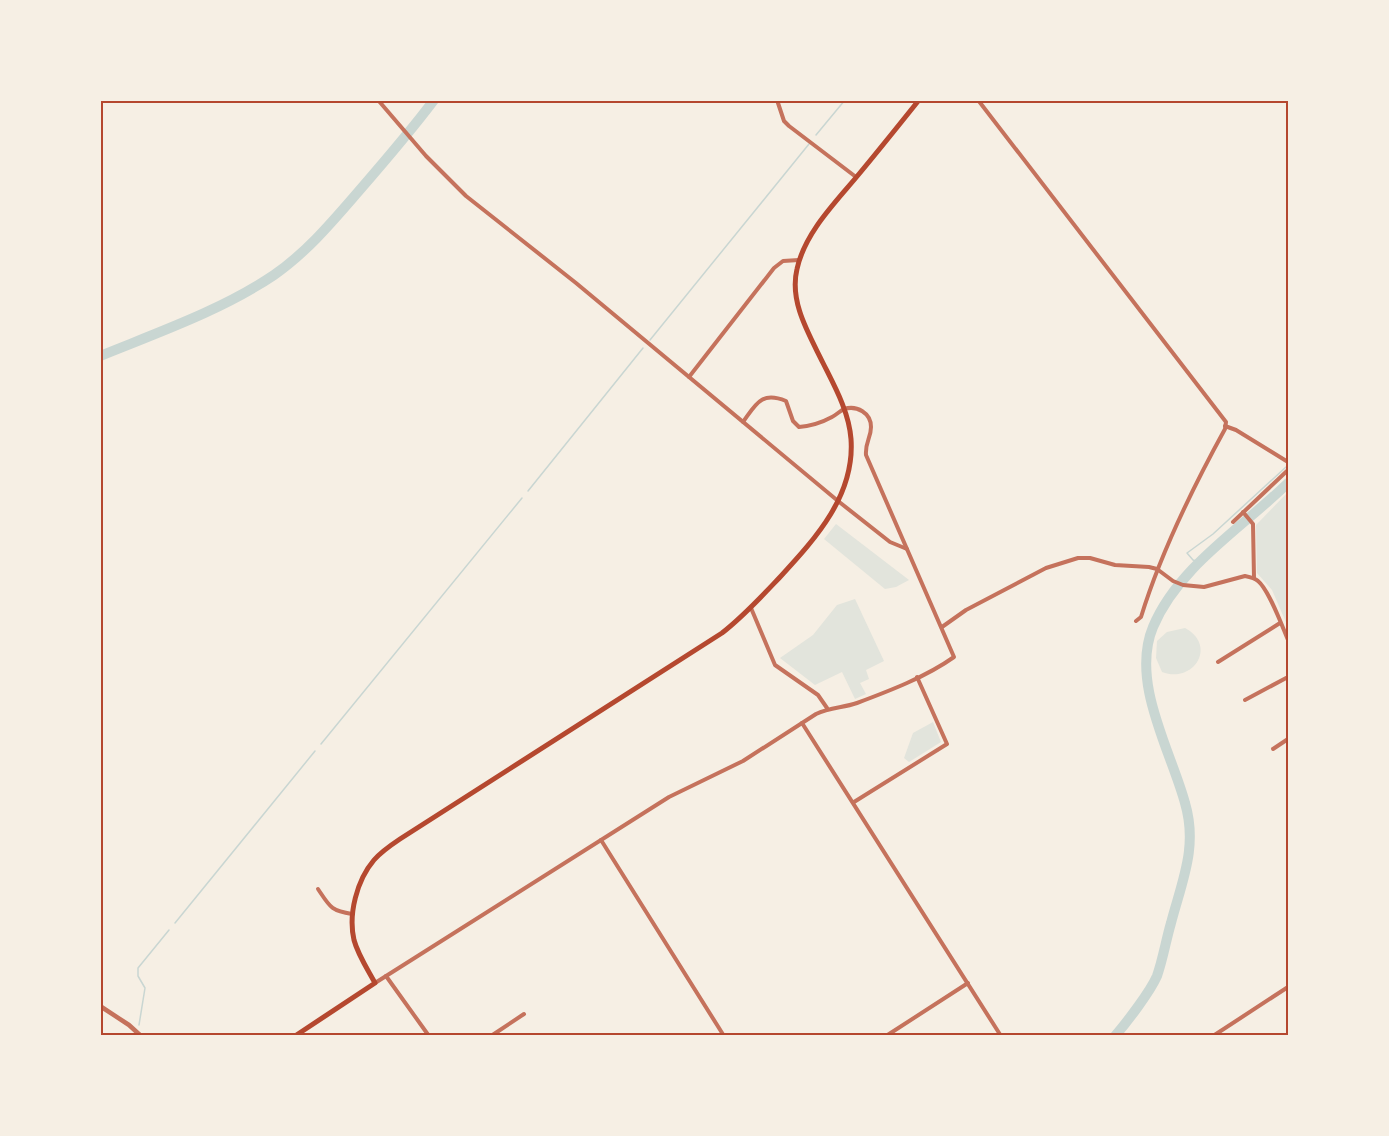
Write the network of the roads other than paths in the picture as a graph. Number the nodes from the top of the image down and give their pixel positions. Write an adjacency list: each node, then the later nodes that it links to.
1 (378, 100): 7 (street)
2 (777, 100): 5 (street)
3 (919, 100): 5 (main road)
4 (978, 100): 10 (street)
5 (856, 177): 6 (main road)
6 (799, 260): 7 (street); 8 (main road)
7 (689, 377): 9 (street)
8 (845, 409): 9 (street); 13 (main road); 16 (street)
9 (743, 422): 13 (street)
10 (1225, 426): 11 (street); 17 (street)
11 (1288, 462)
12 (1288, 470): 14 (street)
13 (838, 501): 16 (street); 19 (main road)
14 (1243, 513): 15 (street); 18 (street)
15 (1233, 522)
16 (908, 549): 22 (street)
17 (1157, 569): 18 (street); 20 (street); 22 (street)
18 (1254, 578): 21 (street)
19 (751, 608): 28 (street); 35 (main road)
20 (1136, 621)
21 (1280, 623): 23 (street); 24 (street)
22 (942, 627): 25 (street)
23 (1288, 640)
24 (1218, 662)
25 (917, 677): 28 (street); 32 (street)
26 (1288, 677): 27 (street)
27 (1245, 700)
28 (827, 708): 29 (street)
29 (802, 723): 32 (street); 33 (street)
30 (1288, 739): 31 (street)
31 (1273, 749)
32 (854, 802): 38 (street)
33 (601, 840): 36 (street); 46 (street)
34 (318, 889): 35 (street)
35 (352, 914): 37 (main road)
36 (386, 976): 37 (street); 44 (street)
37 (375, 983): 43 (main road)
38 (968, 984): 47 (street); 48 (street)
39 (1288, 987): 49 (street)
40 (100, 1006): 42 (street)
41 (524, 1014): 45 (street)
42 (141, 1035)
43 (295, 1035)
44 (429, 1035)
45 (490, 1035)
46 (724, 1035)
47 (886, 1035)
48 (1001, 1035)
49 (1213, 1035)

